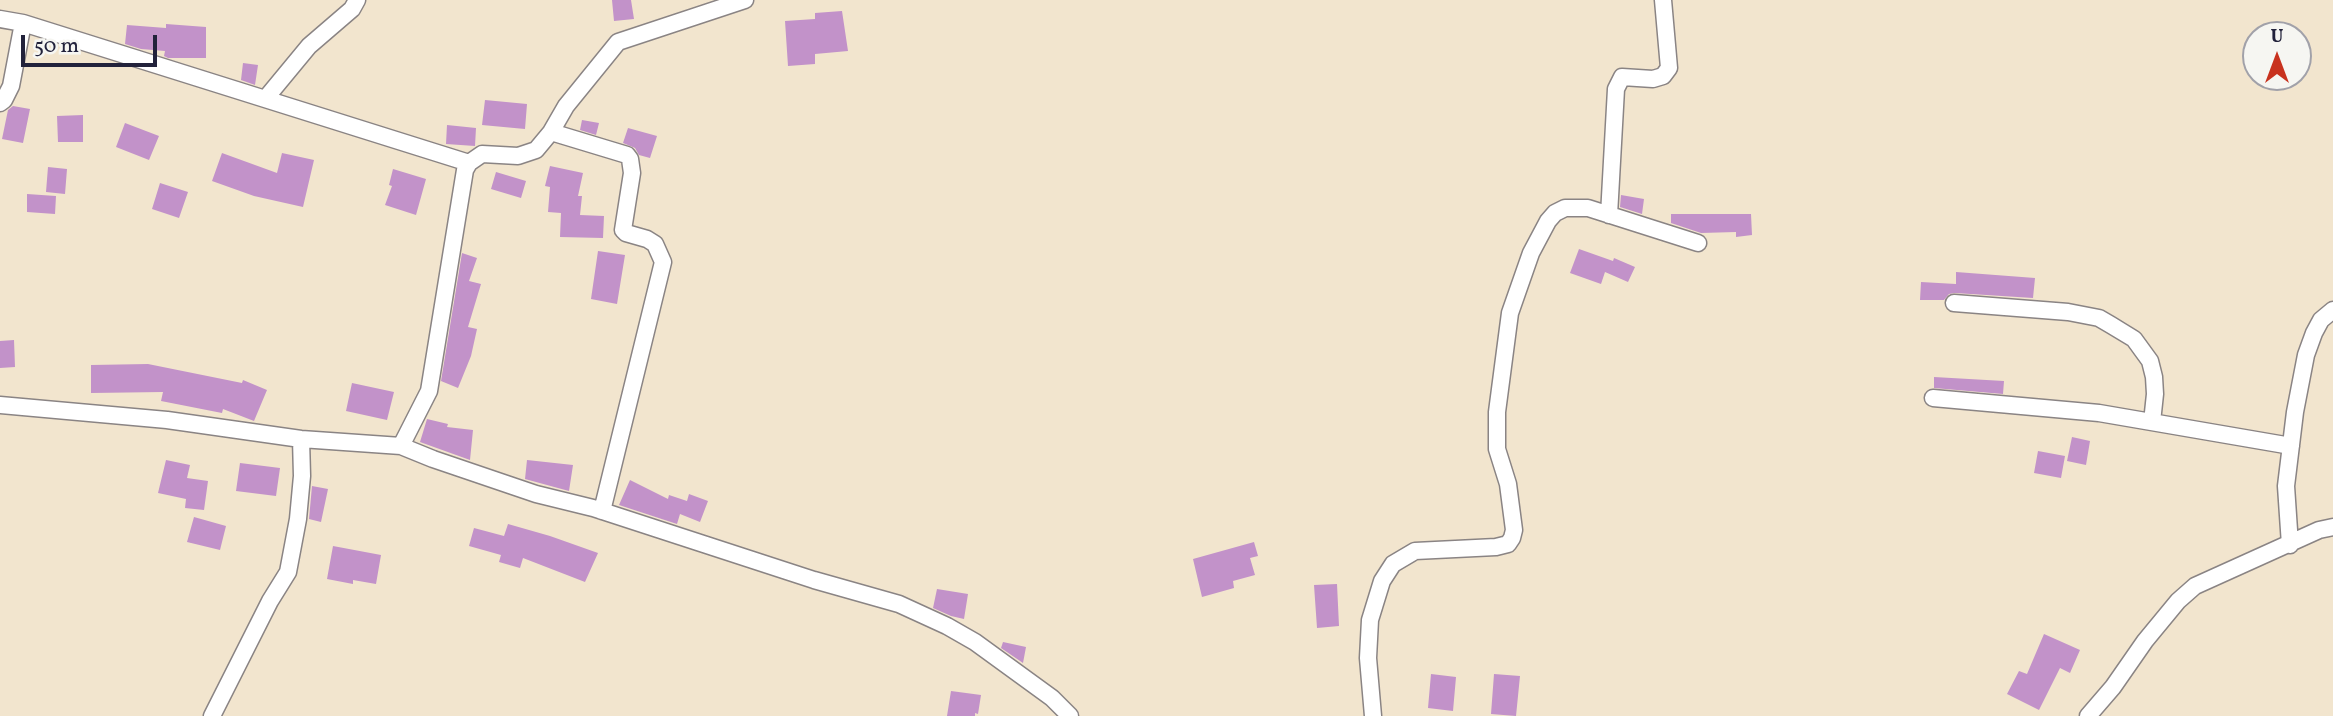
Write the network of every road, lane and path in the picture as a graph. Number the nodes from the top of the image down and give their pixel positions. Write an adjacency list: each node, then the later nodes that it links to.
1 (357, 0): 6 (street)
2 (744, 0): 8 (street)
3 (1663, 0): 10 (street)
4 (0, 19): 5 (street)
5 (23, 23): 6 (street); 7 (street)
6 (266, 98): 9 (street)
7 (0, 103)
8 (551, 132): 9 (street); 20 (street)
9 (469, 163): 18 (street)
10 (1609, 215): 11 (street); 27 (street)
11 (1698, 243)
12 (1954, 303): 16 (street)
13 (2333, 310): 19 (street)
14 (1933, 398): 16 (street)
15 (0, 405): 17 (street)
16 (2152, 422): 19 (street)
17 (301, 439): 18 (street); 24 (street)
18 (401, 446): 20 (street)
19 (2291, 446): 22 (street)
20 (601, 511): 23 (street)
21 (2333, 527): 22 (street)
22 (2290, 545): 28 (street)
23 (1052, 698): 25 (street); 26 (street)
24 (212, 716)
25 (1051, 716)
26 (1070, 716)
27 (1373, 716)
28 (2088, 716)

